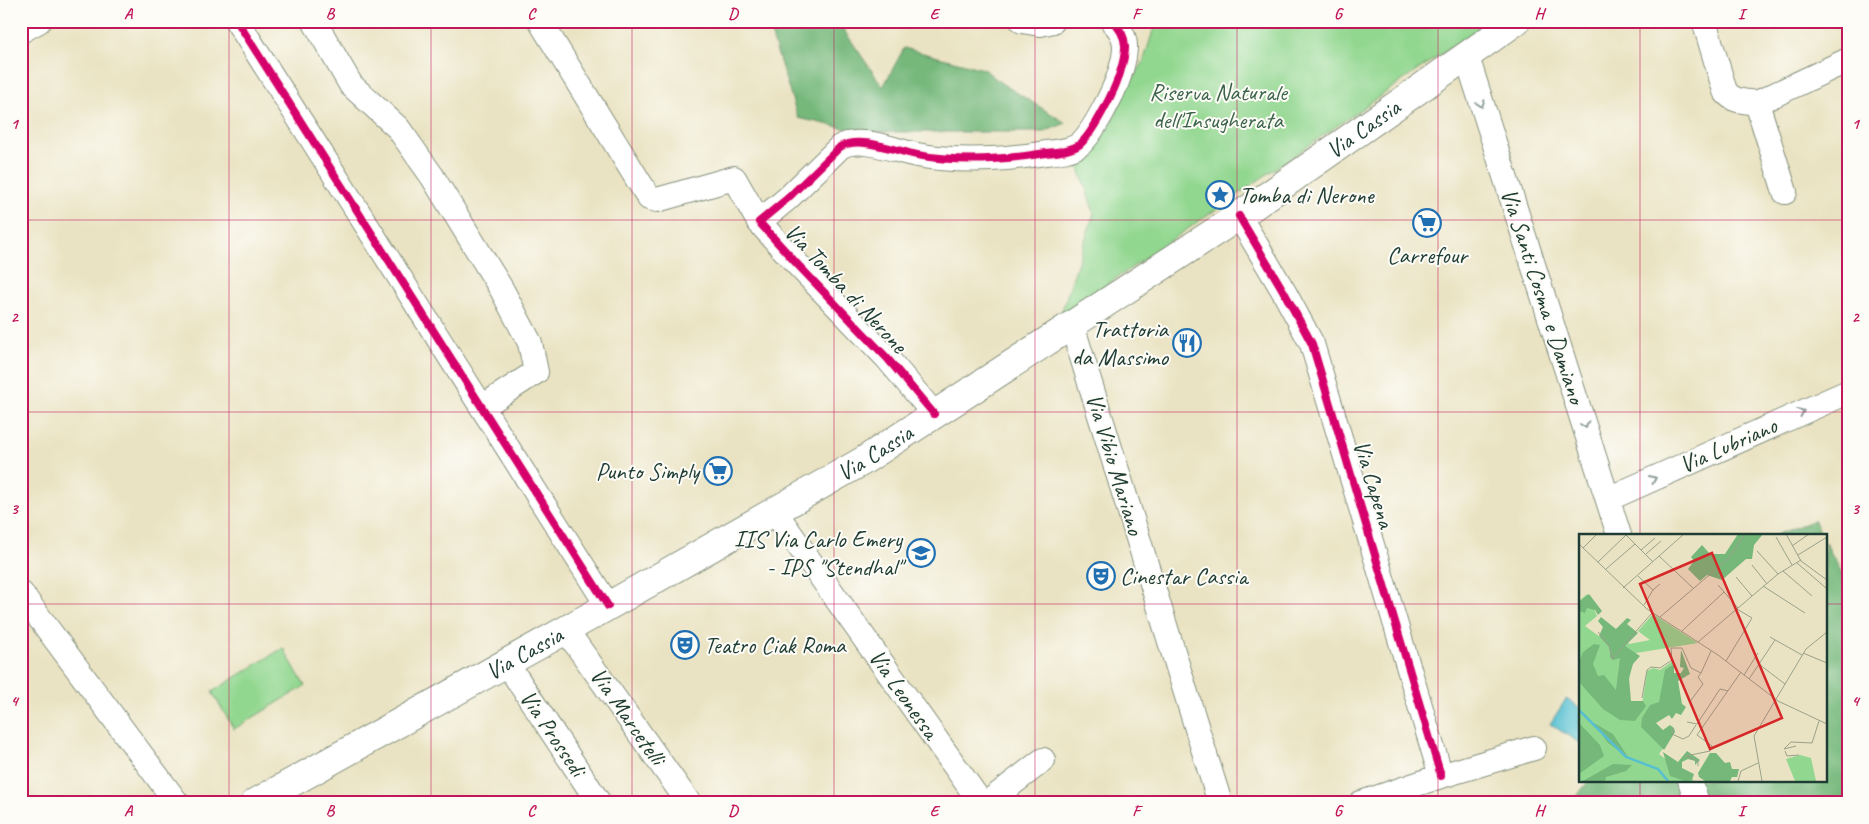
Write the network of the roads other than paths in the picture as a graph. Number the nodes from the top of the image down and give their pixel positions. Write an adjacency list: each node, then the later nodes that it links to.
1 (39, 21): 10 (street)
2 (237, 21): 19 (street)
3 (314, 21): 19 (street)
4 (540, 21): 16 (street)
5 (1022, 21): 6 (street)
6 (1053, 21)
7 (1112, 21): 16 (street, Via Tomba di Nerone)
8 (1516, 21): 11 (main road, Via Cassia)
9 (1704, 21): 13 (street)
10 (21, 31)
11 (1467, 58): 15 (main road, Via Cassia); 21 (street, Via Santi Cosma e Damiano, one-way to 21)
12 (1848, 60): 13 (street)
13 (1757, 102): 14 (street)
14 (1785, 192)
15 (1239, 216): 17 (main road, Via Cassia); 30 (street, Via Capena)
16 (759, 222): 20 (street, Via Tomba di Nerone)
17 (1072, 325): 20 (main road, Via Cassia); 38 (street, Via Vibio Mariano)
18 (1848, 392): 21 (street, Via Lubriano, one-way to 18)
19 (482, 408): 25 (street)
20 (934, 414): 22 (main road, Via Cassia)
21 (1608, 498): 23 (street, Via Santi Cosma e Damiano)
22 (775, 512): 25 (main road, Via Cassia); 36 (street, Via Leonessa)
23 (1619, 534)
24 (21, 592): 32 (street)
25 (608, 606): 26 (main road, Via Cassia)
26 (566, 630): 27 (main road, Via Cassia); 35 (street, Via Marcetelli)
27 (506, 662): 33 (main road, Via Cassia); 34 (street, Via Prossedi)
28 (1534, 748): 30 (street)
29 (1043, 760): 37 (street)
30 (1441, 776): 39 (street)
31 (1691, 782): 40 (street)
32 (177, 803)
33 (255, 803)
34 (599, 803)
35 (689, 803)
36 (981, 803)
37 (987, 803)
38 (1220, 803)
39 (1361, 803)
40 (1697, 803)

